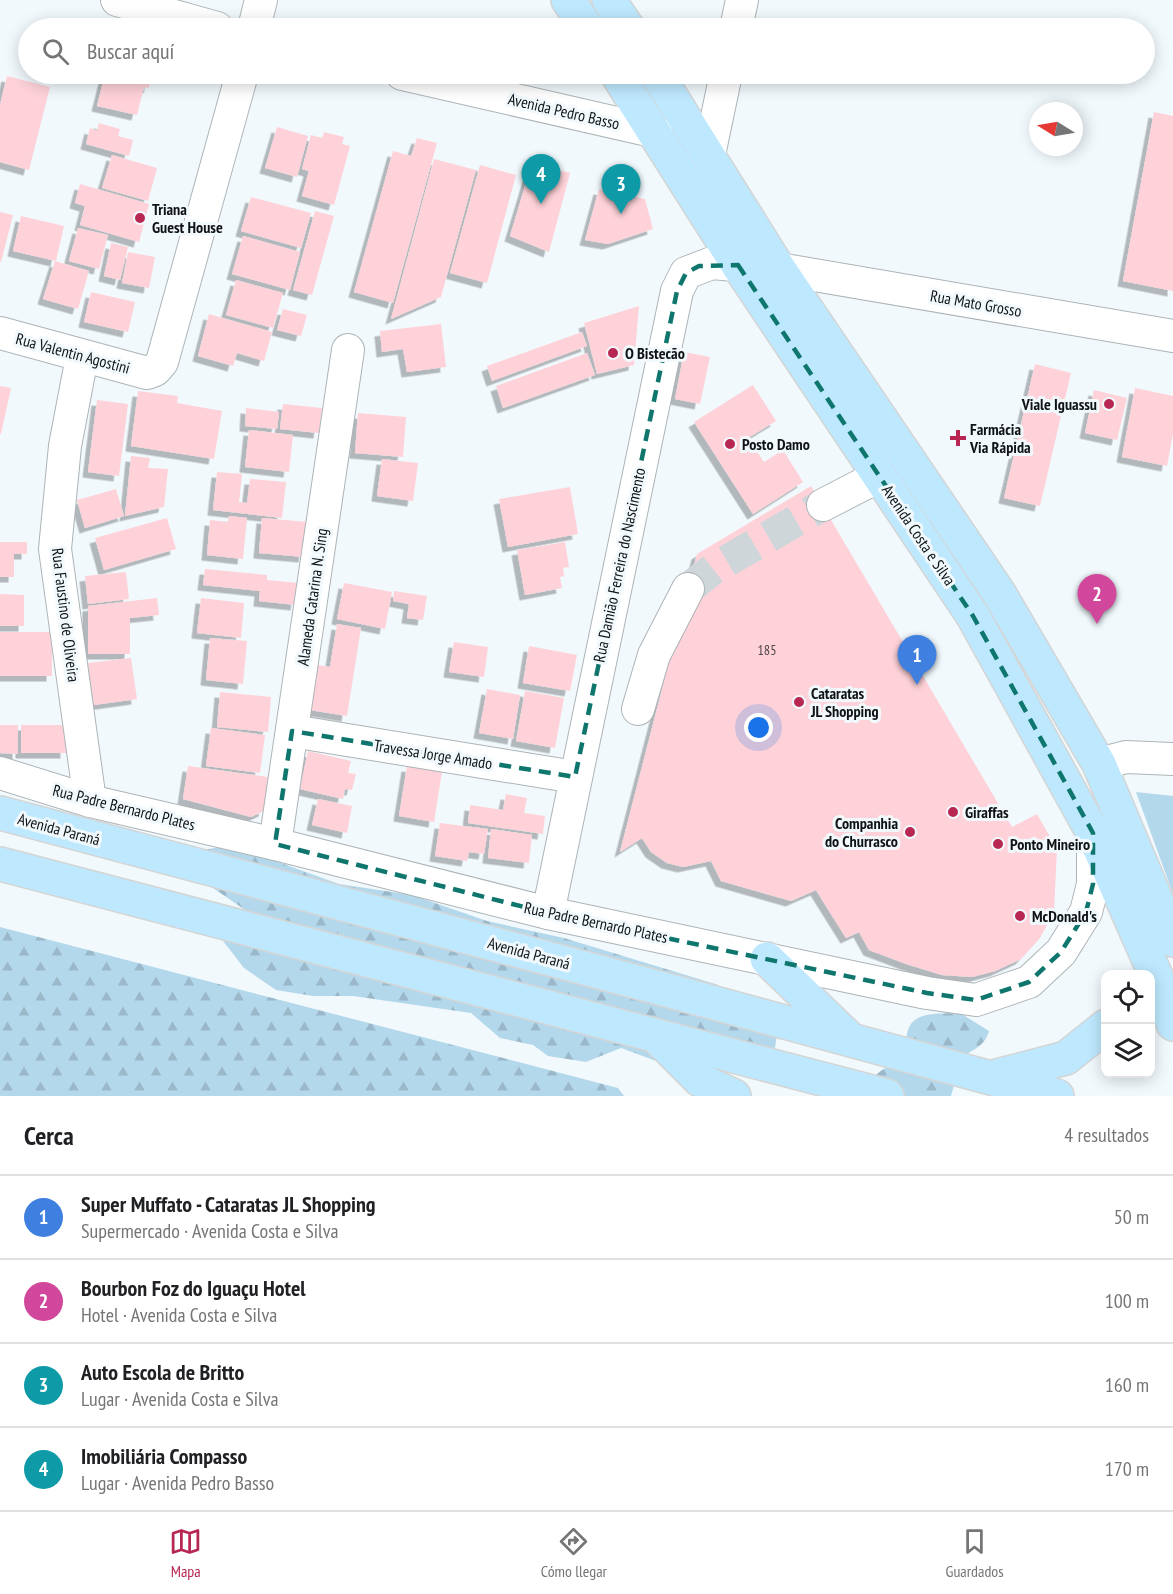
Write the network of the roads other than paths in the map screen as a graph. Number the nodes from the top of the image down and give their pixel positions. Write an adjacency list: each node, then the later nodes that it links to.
1 (117, 0): 6 (street)
2 (261, 0): 7 (street)
3 (568, 0): 8 (main road)
4 (609, 0): 9 (main road)
5 (742, 0): 10 (street)
6 (181, 18)
7 (256, 18)
8 (580, 18)
9 (621, 18)
10 (738, 18)
11 (239, 84): 23 (street, Rua Valentin Agostini)
12 (446, 84): 16 (street, Avenida Pedro Basso)
13 (624, 84): 16 (main road, Avenida Costa e Silva)
14 (663, 84): 17 (main road, Avenida Costa e Silva)
15 (724, 84): 17 (street)
16 (656, 132): 18 (main road, Avenida Costa e Silva)
17 (709, 155): 19 (main road, Avenida Costa e Silva)
18 (738, 265): 19 (street, Rua Damião Ferreira do Nascimento); 24 (main road, Avenida Costa e Silva); 32 (street, Rua Damião Ferreira do Nascimento)
19 (779, 269): 21 (street, Rua Mato Grosso); 30 (main road, Avenida Costa e Silva)
20 (0, 333): 23 (street, Rua Valentin Agostini)
21 (1173, 336)
22 (348, 350): 28 (street, Alameda Catarina N. Sing)
23 (82, 357): 33 (street, Rua Faustino de Oliveira)
24 (879, 476): 25 (street); 35 (main road, Avenida Costa e Silva)
25 (823, 505)
26 (688, 589): 27 (street)
27 (638, 709)
28 (291, 731): 32 (street, Travessa Jorge Amado); 36 (street, Alameda Catarina N. Sing)
29 (1173, 759): 30 (street)
30 (1099, 764): 40 (main road, Avenida Costa e Silva)
31 (0, 773): 33 (street, Rua Padre Bernardo Plates)
32 (575, 777): 38 (street, Rua Damião Ferreira do Nascimento)
33 (90, 801): 36 (street, Rua Padre Bernardo Plates)
34 (0, 813): 46 (main road, Avenida Paraná)
35 (1093, 833): 39 (main road, Avenida Costa e Silva); 41 (street, Rua Padre Bernardo Plates)
36 (275, 844): 38 (street, Rua Padre Bernardo Plates)
37 (0, 864): 45 (main road)
38 (548, 913): 41 (street, Rua Padre Bernardo Plates)
39 (1134, 926): 42 (main road); 43 (main road, Avenida Costa e Silva)
40 (1173, 940)
41 (767, 959): 46 (main road)
42 (1133, 970)
43 (1173, 1024)
44 (1101, 1030): 47 (main road)
45 (658, 1037): 48 (main road); 49 (main road)
46 (853, 1042): 47 (main road, Avenida Paraná)
47 (989, 1078): 50 (main road, Avenida Paraná)
48 (734, 1096)
49 (887, 1096)
50 (1057, 1096)

